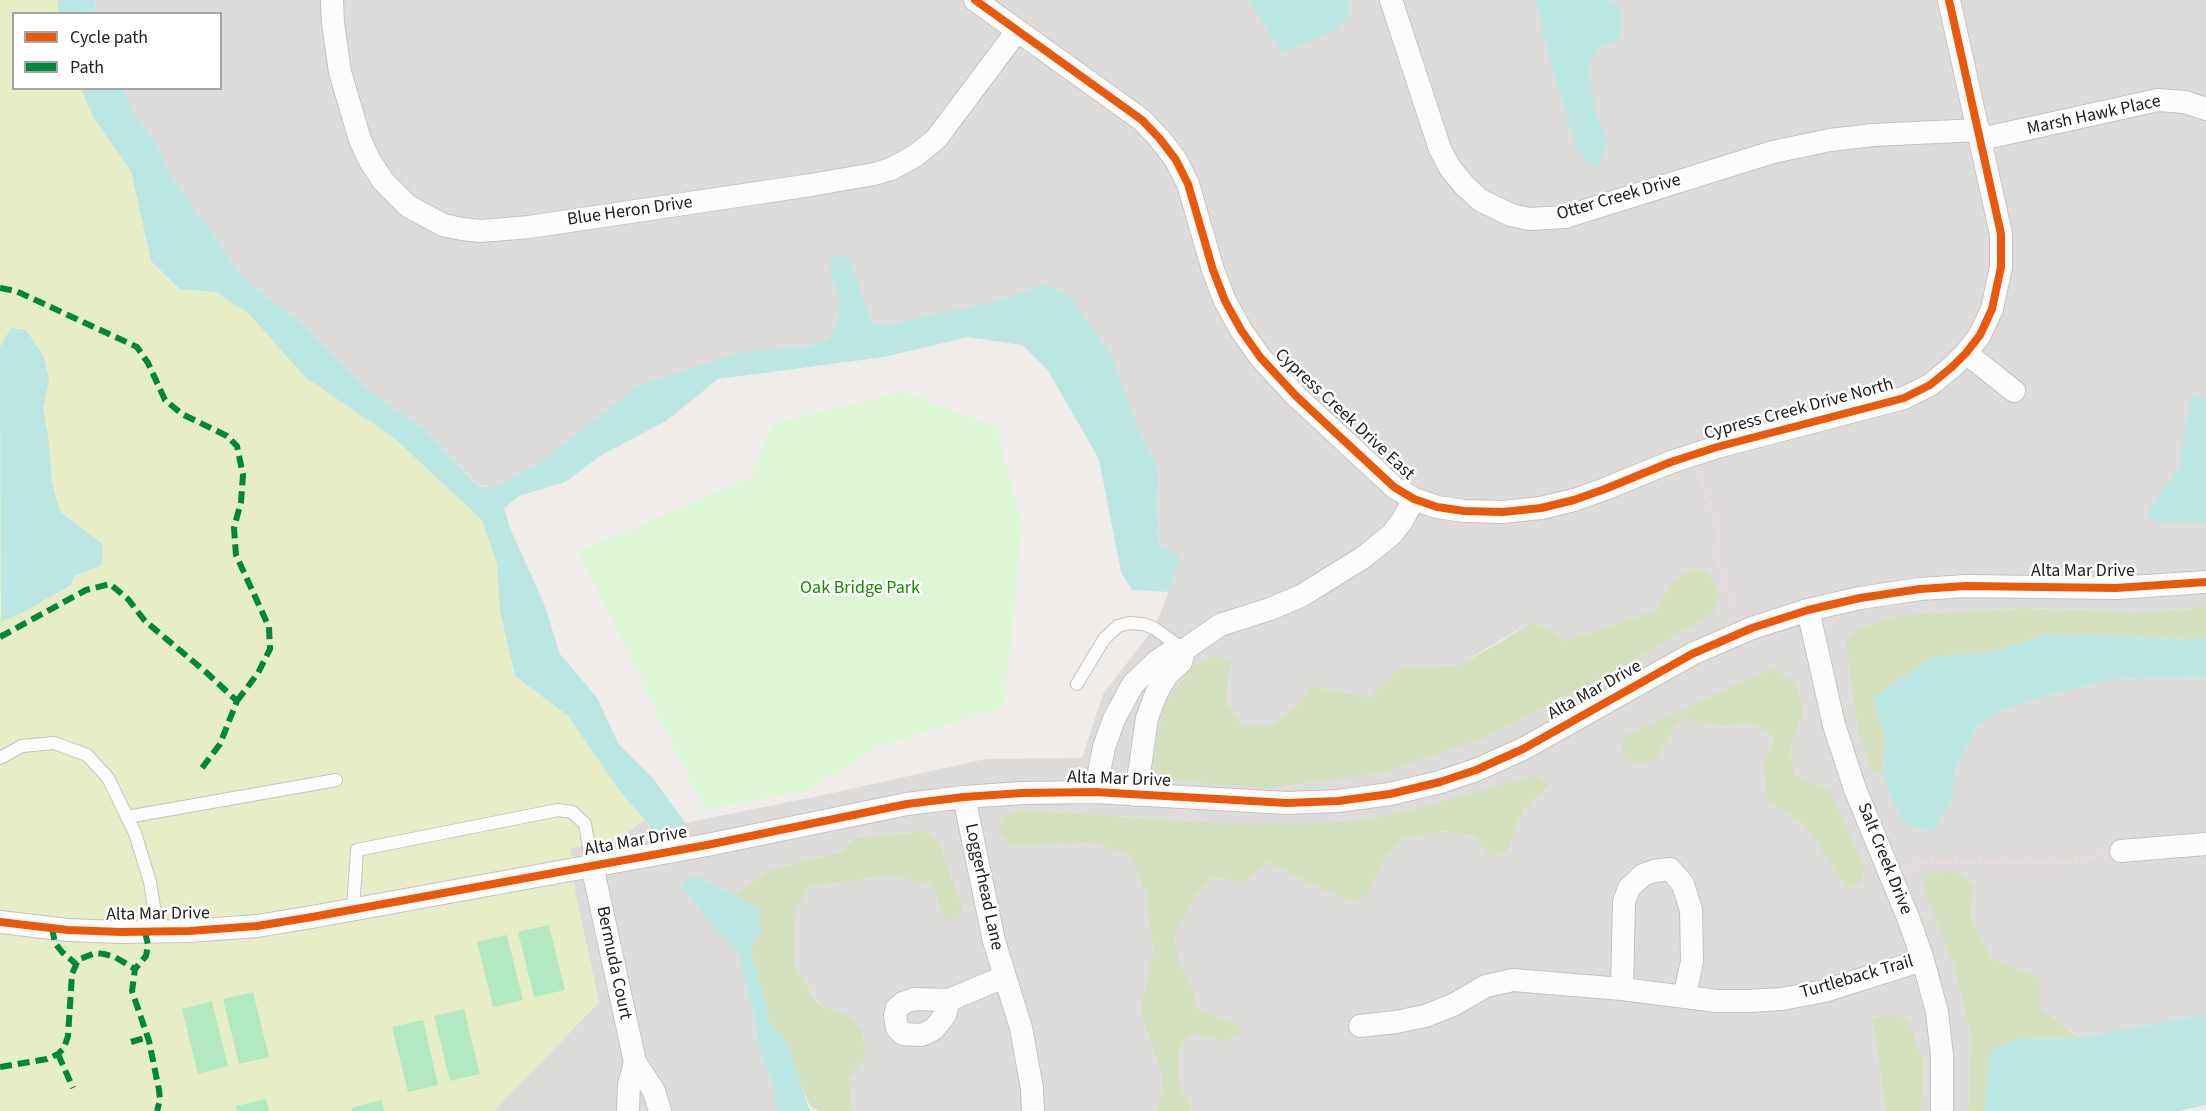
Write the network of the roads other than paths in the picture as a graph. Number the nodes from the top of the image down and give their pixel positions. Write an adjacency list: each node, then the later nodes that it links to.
1 (332, 0): 5 (street, Blue Heron Drive)
2 (975, 0): 5 (street, Cypress Creek Drive East)
3 (1391, 0): 7 (street, Otter Creek Drive)
4 (1949, 0): 7 (street, Cypress Creek Drive North)
5 (1017, 31): 10 (street, Cypress Creek Drive East)
6 (2206, 109): 7 (street, Marsh Hawk Place)
7 (1980, 135): 8 (street, Cypress Creek Drive North)
8 (1966, 353): 9 (street); 10 (street, Cypress Creek Drive North)
9 (2014, 391)
10 (1414, 499): 13 (street)
11 (2206, 582): 12 (street, Alta Mar Drive)
12 (1808, 610): 18 (street, Alta Mar Drive); 27 (street, Salt Creek Drive)
13 (1184, 650): 14 (lane); 17 (street); 18 (street)
14 (1077, 684)
15 (0, 758): 20 (lane)
16 (336, 780): 20 (lane)
17 (1095, 792): 18 (street, Alta Mar Drive); 19 (street, Alta Mar Drive)
18 (1136, 795)
19 (964, 797): 23 (street, Alta Mar Drive); 28 (street, Loggerhead Lane)
20 (127, 817): 26 (lane)
21 (2206, 844): 22 (street)
22 (2121, 851)
23 (591, 865): 24 (street, Alta Mar Drive); 24 (lane); 33 (street, Bermuda Court)
24 (353, 910): 26 (street, Alta Mar Drive)
25 (0, 922): 26 (street, Alta Mar Drive)
26 (158, 932)
27 (1923, 960): 30 (street, Turtleback Trail); 37 (street, Salt Creek Drive)
28 (1004, 977): 31 (street); 36 (street, Loggerhead Lane)
29 (1622, 989): 30 (street, Turtleback Trail); 30 (street); 32 (street, Turtleback Trail)
30 (1684, 997)
31 (949, 1000)
32 (1360, 1026)
33 (635, 1062): 34 (street, Bermuda Court); 35 (street, Bermuda Court)
34 (628, 1111)
35 (660, 1111)
36 (1033, 1111)
37 (1942, 1111)

